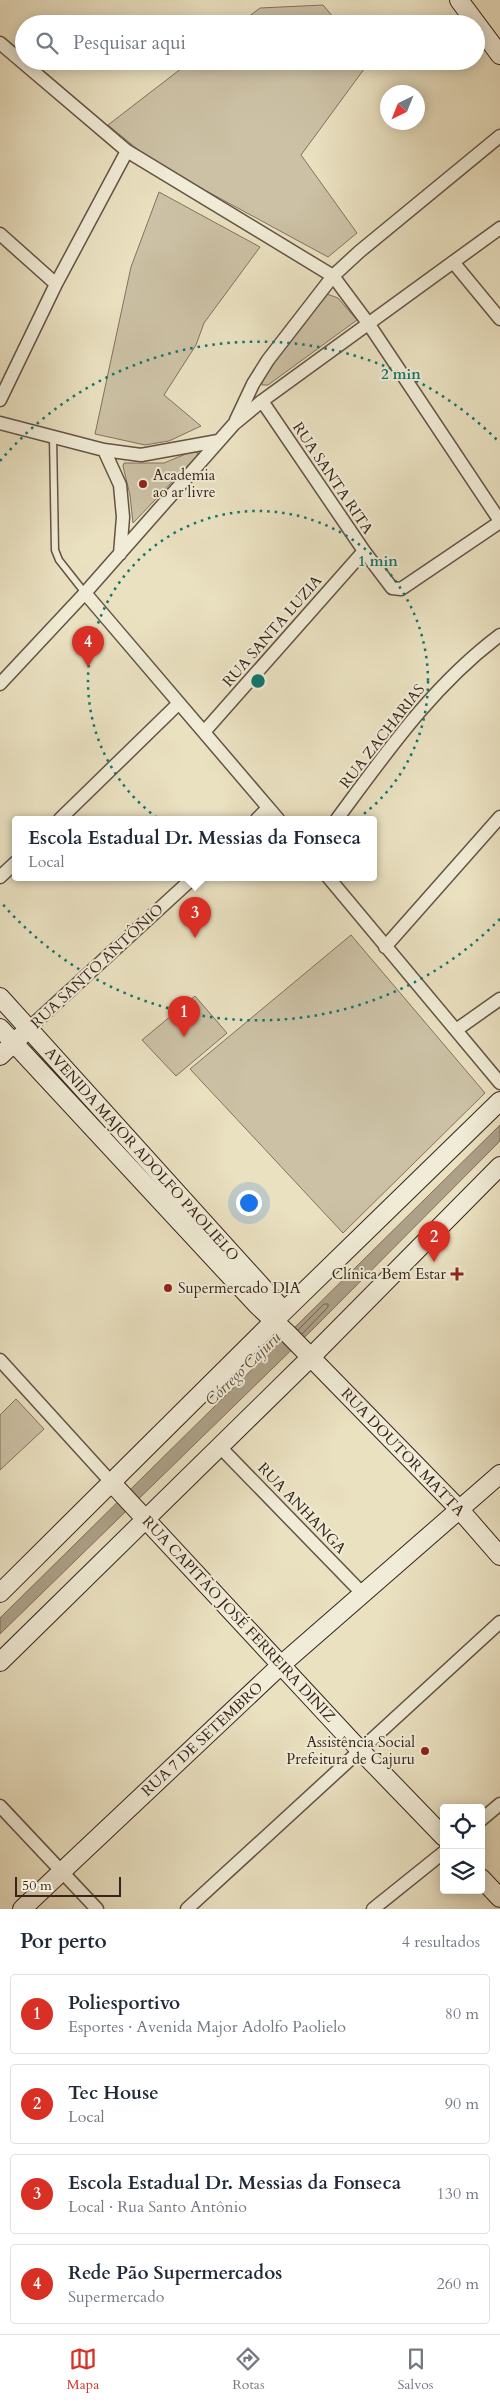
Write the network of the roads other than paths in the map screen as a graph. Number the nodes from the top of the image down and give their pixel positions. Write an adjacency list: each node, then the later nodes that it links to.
1 (459, 0): 2 (main road)
2 (470, 15)
3 (485, 36): 6 (main road)
4 (0, 43): 5 (street)
5 (15, 56)
6 (500, 56)
7 (32, 70): 9 (street)
8 (500, 136): 13 (street)
9 (127, 151): 13 (street); 14 (street)
10 (500, 228): 12 (street)
11 (0, 234): 14 (street)
12 (453, 262): 15 (street); 16 (street)
13 (333, 276): 16 (street); 20 (street)
14 (56, 284): 17 (street)
15 (500, 319)
16 (368, 323): 18 (street); 24 (street)
17 (0, 400)
18 (262, 401): 20 (street); 25 (street, RUA SANTA RITA)
19 (0, 423): 21 (street)
20 (234, 424): 22 (street)
21 (53, 435): 23 (street); 27 (lane)
22 (218, 441): 23 (street); 26 (street)
23 (104, 450): 26 (street)
24 (500, 522): 25 (street, RUA SANTA RITA)
25 (364, 551): 31 (street, RUA SANTA LUZIA)
26 (120, 554): 27 (street)
27 (85, 593): 29 (street); 30 (street)
28 (500, 635): 36 (street, RUA ZACHARIAS)
29 (0, 684)
30 (178, 704): 31 (street); 33 (street)
31 (204, 732): 32 (street)
32 (268, 808): 34 (street); 35 (street)
33 (63, 816)
34 (260, 816)
35 (275, 816)
36 (339, 816)
37 (500, 817): 42 (street)
38 (12, 866): 39 (street)
39 (0, 877)
40 (190, 881): 46 (street, RUA SANTO ANTÔNIO)
41 (331, 881): 42 (street)
42 (385, 947): 47 (street)
43 (0, 997): 46 (main road, AVENIDA MAJOR ADOLFO PAOLIELO)
44 (500, 999): 47 (street)
45 (0, 1028): 48 (main road, AVENIDA MAJOR ADOLFO PAOLIELO)
46 (28, 1029): 48 (main road, RUA SANTO ANTÔNIO); 53 (main road, AVENIDA MAJOR ADOLFO PAOLIELO)
47 (456, 1030): 50 (street)
48 (13, 1043): 49 (main road, RUA SANTO ANTÔNIO); 53 (main road, AVENIDA MAJOR ADOLFO PAOLIELO)
49 (0, 1056)
50 (500, 1083)
51 (500, 1101): 53 (main road)
52 (500, 1166): 55 (main road)
53 (280, 1315): 54 (main road, AVENIDA MAJOR ADOLFO PAOLIELO); 59 (main road)
54 (287, 1333): 55 (main road, RUA DOUTOR MATTA)
55 (308, 1353): 57 (main road); 60 (main road, RUA DOUTOR MATTA)
56 (0, 1360): 59 (street)
57 (219, 1446): 61 (main road); 64 (street, RUA ANHANGA)
58 (500, 1474): 60 (main road, RUA 7 DE SETEMBRO)
59 (115, 1486): 61 (main road, RUA CAPITÃO JOSÉ FERREIRA DINIZ); 63 (main road)
60 (460, 1510): 62 (main road, RUA DOUTOR MATTA); 64 (main road, RUA 7 DE SETEMBRO)
61 (141, 1514): 66 (main road); 67 (main road, RUA CAPITÃO JOSÉ FERREIRA DINIZ)
62 (500, 1556)
63 (0, 1593)
64 (362, 1593): 67 (main road, RUA 7 DE SETEMBRO)
65 (500, 1622): 68 (street)
66 (0, 1662)
67 (281, 1665): 68 (main road, RUA CAPITÃO JOSÉ FERREIRA DINIZ); 74 (main road, RUA 7 DE SETEMBRO)
68 (359, 1749): 72 (main road, RUA CAPITÃO JOSÉ FERREIRA DINIZ); 79 (street)
69 (500, 1804): 71 (street)
70 (0, 1806): 74 (street)
71 (485, 1817)
72 (440, 1833)
73 (440, 1855): 80 (street)
74 (61, 1871): 77 (main road, RUA 7 DE SETEMBRO); 78 (street)
75 (485, 1882): 76 (main road)
76 (500, 1898)
77 (22, 1909)
78 (97, 1909)
79 (187, 1909)
80 (373, 1909)

